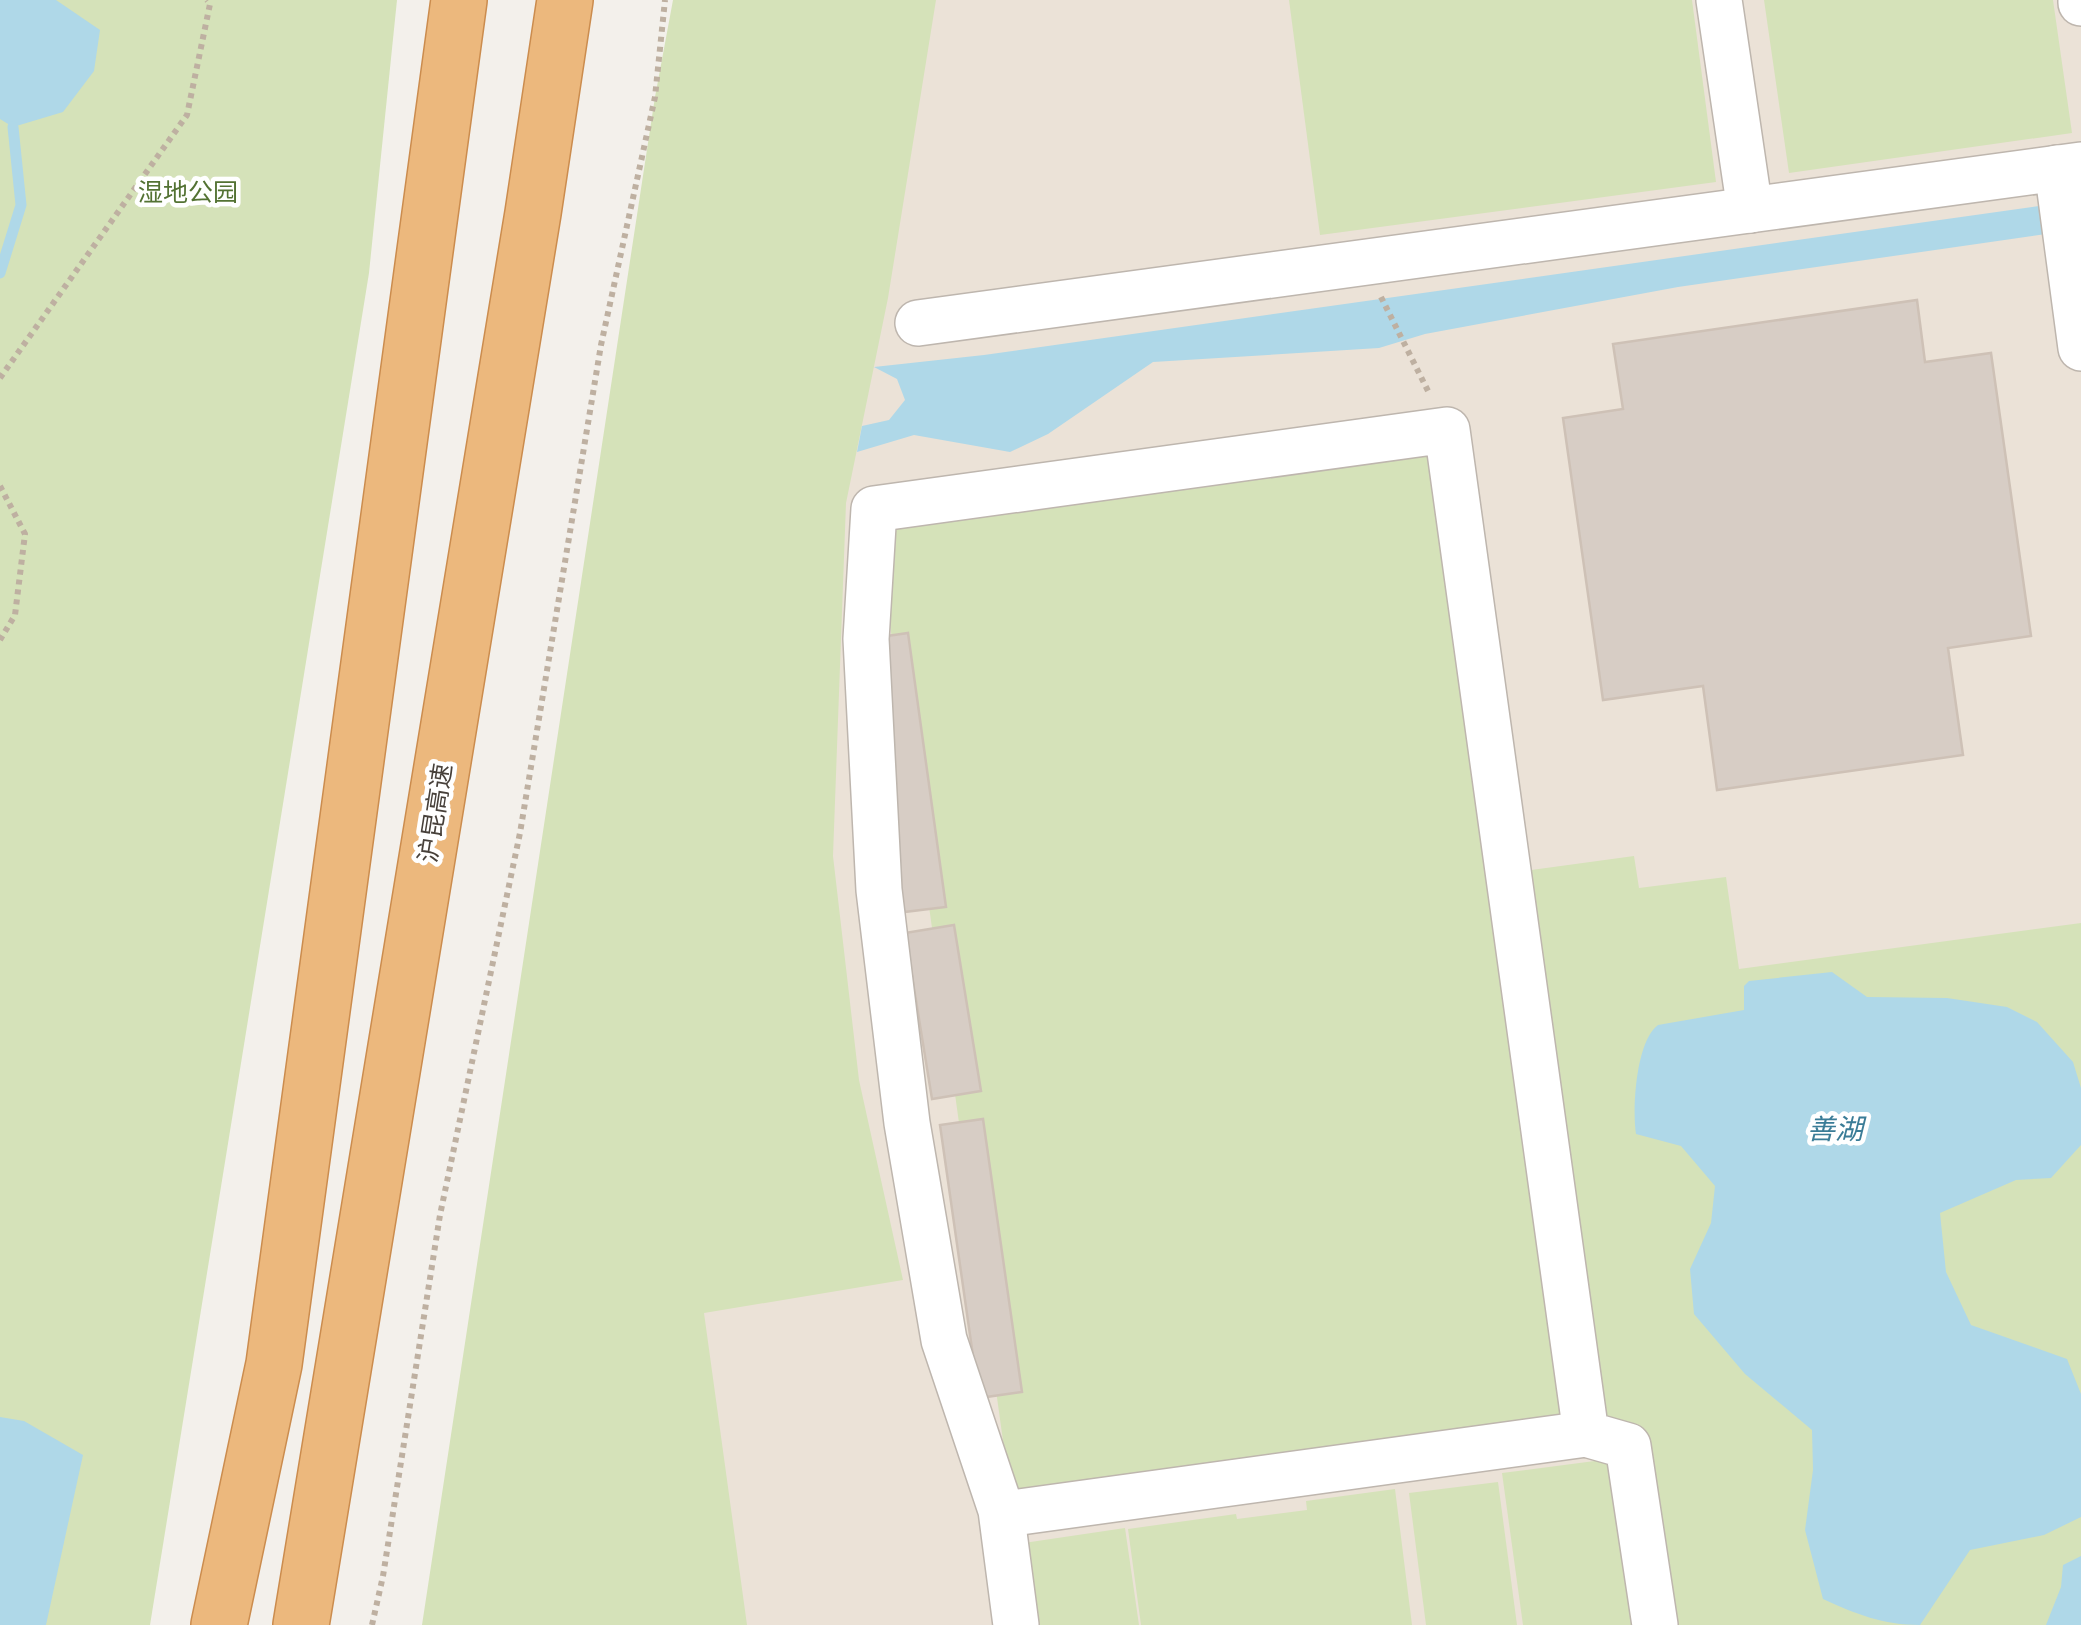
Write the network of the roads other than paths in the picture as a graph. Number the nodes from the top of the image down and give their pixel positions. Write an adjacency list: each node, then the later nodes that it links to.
1 (459, 0): 10 (highway)
2 (565, 0): 11 (highway, 沪昆高速)
3 (1719, 0): 5 (street)
4 (2066, 193): 5 (street); 7 (street)
5 (1750, 210): 6 (street)
6 (918, 323)
7 (2081, 348)
8 (1586, 1434): 9 (street); 12 (street); 13 (street)
9 (1012, 1513)
10 (219, 1625)
11 (302, 1625)
12 (1016, 1625)
13 (1655, 1625)

